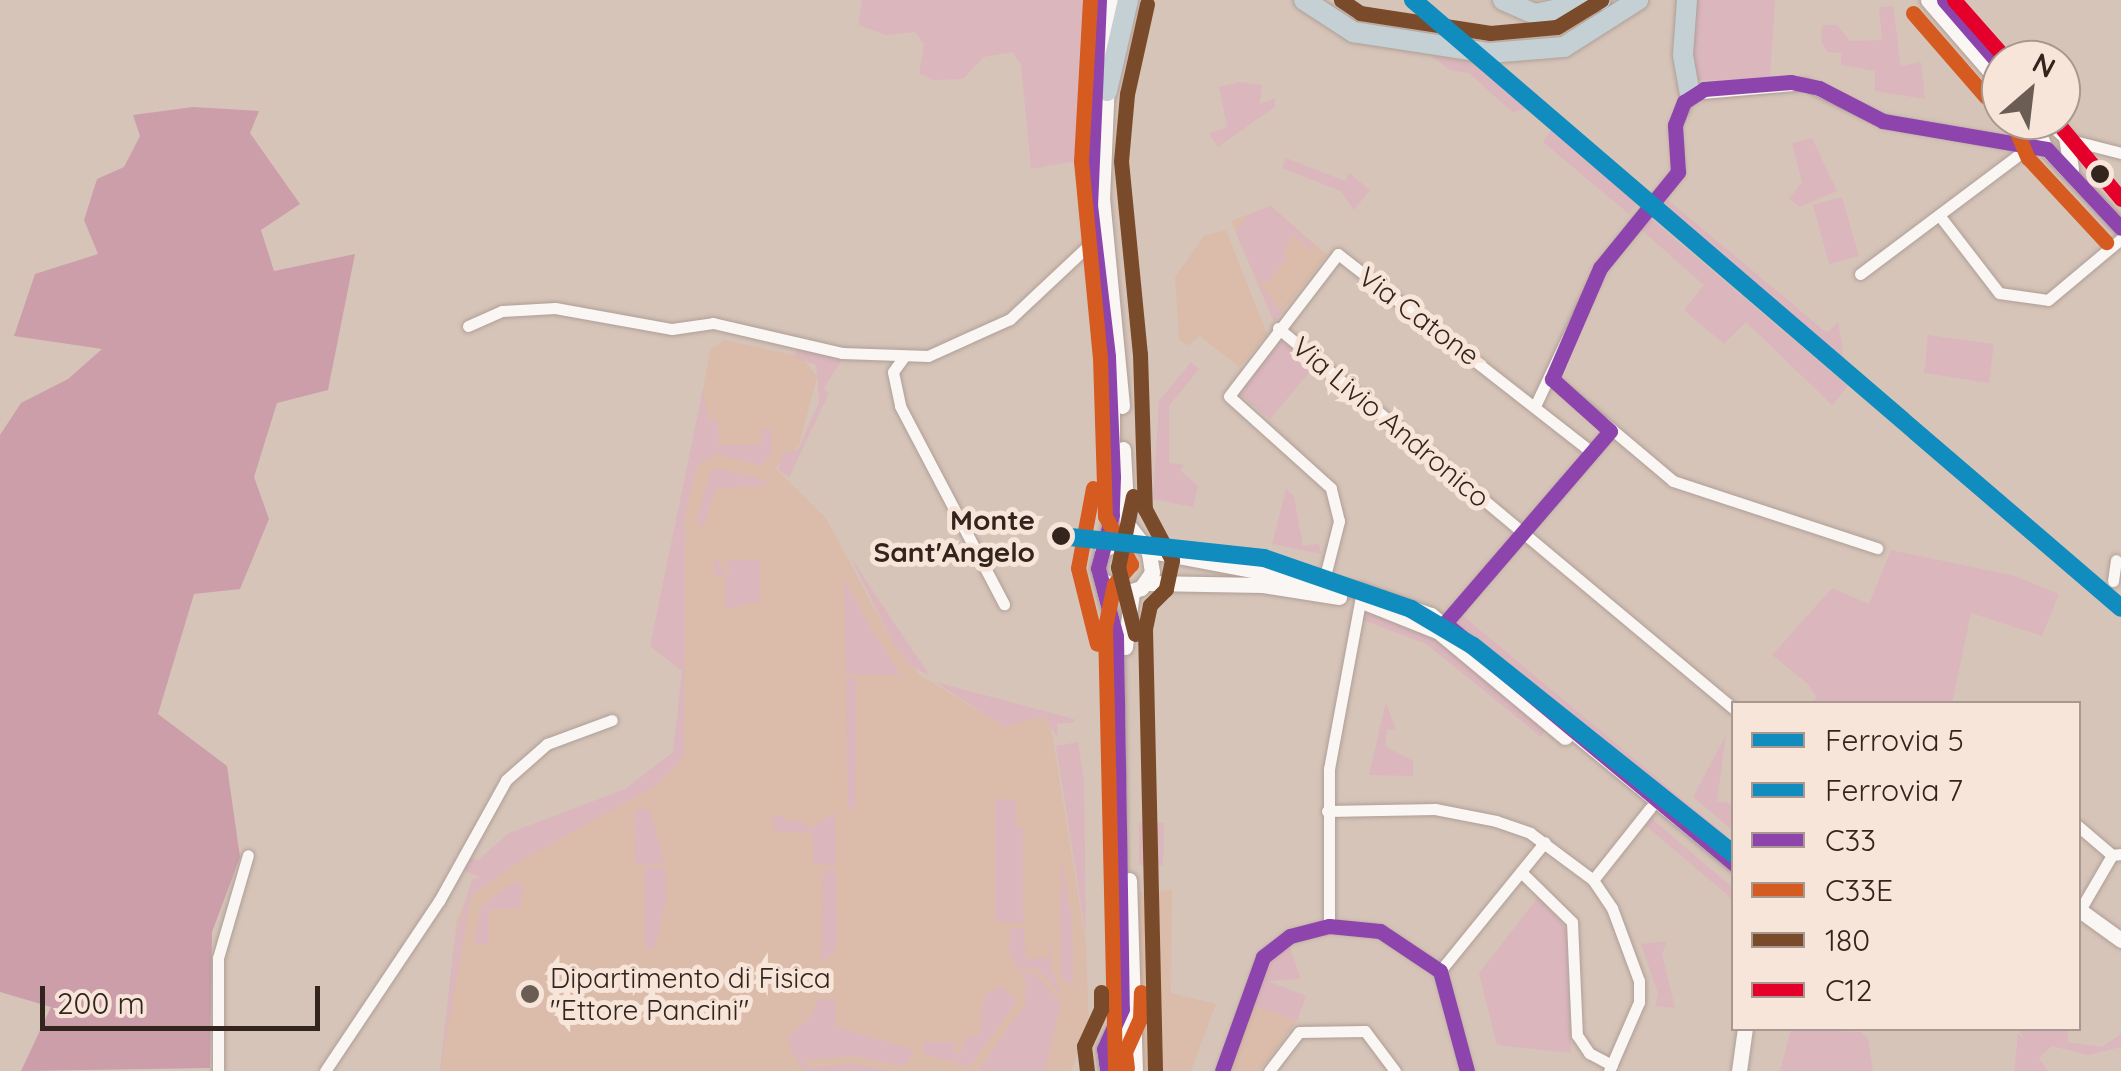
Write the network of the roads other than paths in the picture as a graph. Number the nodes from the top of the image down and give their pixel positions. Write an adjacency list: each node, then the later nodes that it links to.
1 (1099, 0): 20 (main road)
2 (1110, 0): 13 (main road)
3 (1128, 0): 13 (highway)
4 (1503, 0): 5 (highway)
5 (1601, 0)
6 (1638, 0): 10 (highway)
7 (1687, 0): 14 (highway)
8 (1928, 0): 12 (main road)
9 (1944, 0): 11 (main road)
10 (1308, 4)
11 (1981, 43)
12 (1981, 61)
13 (1107, 92): 21 (main road)
14 (1690, 94): 15 (street); 26 (street)
15 (2049, 141): 16 (street); 17 (street); 18 (main road)
16 (2121, 154)
17 (1938, 215): 19 (street); 22 (street)
18 (2121, 228)
19 (2121, 238)
20 (1093, 241): 21 (main road); 25 (street); 33 (main road)
21 (1107, 255): 31 (main road)
22 (1860, 274)
23 (468, 326): 25 (street)
24 (1278, 328): 27 (street, Via Catone); 30 (street, Via Livio Andronico); 38 (street, Via Catone)
25 (904, 358): 41 (street)
26 (1552, 379): 27 (street); 28 (street)
27 (1536, 404): 29 (street, Via Catone)
28 (1610, 431): 29 (street); 32 (street)
29 (1592, 452): 30 (street)
30 (1523, 532): 42 (street); 43 (street, Via Livio Andronico)
31 (1140, 542): 33 (main road); 37 (main road); 38 (main road)
32 (1877, 548)
33 (1102, 550): 35 (main road)
34 (2116, 560): 36 (street)
35 (1100, 576): 39 (main road); 60 (main road)
36 (2113, 581)
37 (1147, 583): 38 (main road); 39 (main road)
38 (1321, 589): 40 (main road)
39 (1132, 592): 60 (main road)
40 (1361, 596): 42 (main road); 46 (street)
41 (1004, 604)
42 (1442, 628): 45 (main road)
43 (1731, 706)
44 (612, 720): 65 (street)
45 (1653, 804): 51 (main road); 53 (main road); 54 (street)
46 (1327, 812): 48 (street); 57 (street)
47 (2081, 828): 49 (street)
48 (1545, 842): 52 (street); 54 (street)
49 (2117, 854): 55 (street)
50 (248, 855): 64 (street)
51 (1731, 862)
52 (1521, 872): 59 (street); 63 (street)
53 (1731, 873)
54 (1593, 880): 63 (street)
55 (2081, 907)
56 (2081, 911): 58 (main road)
57 (1329, 926): 59 (street); 69 (street)
58 (2121, 940)
59 (1440, 971): 72 (street)
60 (1123, 1025): 66 (main road); 67 (main road); 68 (main road)
61 (1745, 1031): 73 (main road)
62 (1754, 1031): 74 (main road)
63 (1610, 1068)
64 (218, 1071)
65 (324, 1071)
66 (1107, 1071)
67 (1122, 1071)
68 (1135, 1071)
69 (1222, 1071)
70 (1269, 1071): 71 (street)
71 (1395, 1071)
72 (1467, 1071)
73 (1739, 1071)
74 (1748, 1071)

